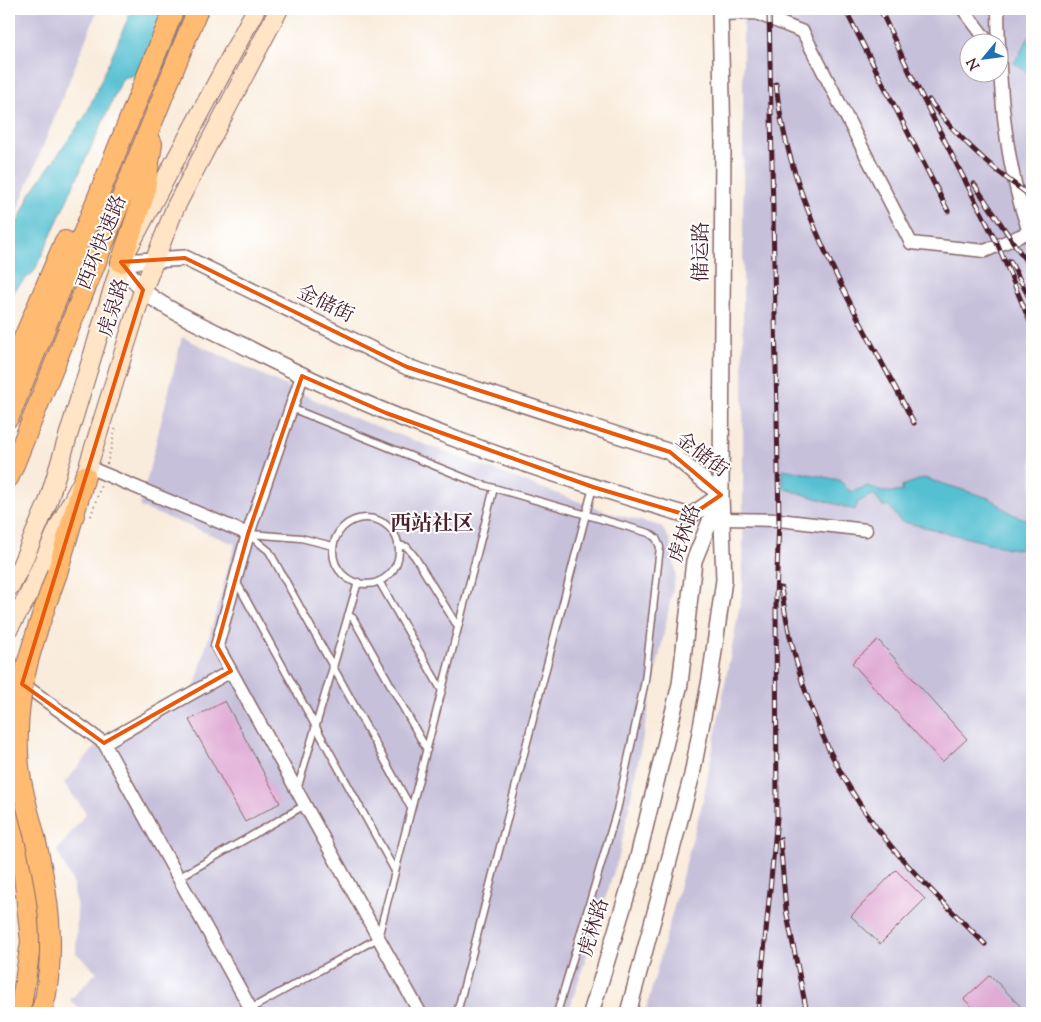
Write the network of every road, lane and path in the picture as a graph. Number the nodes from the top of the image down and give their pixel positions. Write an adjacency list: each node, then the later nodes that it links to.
1 (174, 9): 12 (highway, 西环快速路)
2 (198, 9): 11 (highway, 西环快速路)
3 (256, 9): 14 (main road, 虎泉路)
4 (279, 9): 13 (main road, 虎泉路)
5 (963, 9): 8 (street)
6 (998, 9): 9 (street)
7 (720, 11): 10 (street); 24 (street, 储运路)
8 (980, 32)
9 (998, 32)
10 (1002, 82)
11 (157, 109): 14 (highway); 21 (highway, 西环快速路)
12 (130, 115): 16 (highway); 19 (highway, 西环快速路)
13 (154, 259): 14 (street, 金储街); 15 (main road, 虎泉路); 24 (street, 金储街)
14 (121, 262): 15 (street, 金储街); 36 (main road, 虎泉路)
15 (143, 290): 17 (street, 金储街); 20 (main road, 虎泉路)
16 (9, 373)
17 (302, 376): 18 (street); 22 (street, 金储街)
18 (291, 408): 23 (lane); 28 (street)
19 (9, 417)
20 (87, 472): 28 (street); 39 (main road, 虎泉路); 56 (highway, bridge)
21 (9, 477)
22 (594, 487): 24 (street, 金储街); 25 (lane)
23 (494, 488): 25 (lane); 38 (lane)
24 (721, 495): 26 (street, 虎林路); 32 (street, 虎林路)
25 (586, 516): 31 (lane); 58 (lane)
26 (722, 519): 27 (street); 61 (street, 虎林路)
27 (866, 530)
28 (248, 534): 30 (lane); 33 (street); 40 (lane)
29 (398, 545): 30 (lane); 34 (lane); 38 (lane)
30 (333, 546): 35 (lane)
31 (660, 546): 32 (path); 59 (lane)
32 (694, 561): 60 (street, 虎林路)
33 (235, 580): 41 (street); 44 (lane)
34 (379, 581): 35 (lane); 43 (lane)
35 (358, 582): 37 (lane)
36 (9, 588)
37 (348, 615): 40 (lane); 46 (lane)
38 (458, 627): 43 (lane)
39 (9, 628)
40 (333, 666): 44 (lane); 49 (lane)
41 (231, 671): 45 (street); 47 (street)
42 (9, 674): 45 (street)
43 (442, 691): 46 (lane)
44 (316, 726): 47 (lane); 51 (lane)
45 (104, 743): 52 (street)
46 (427, 750): 49 (lane)
47 (297, 791): 48 (street)
48 (305, 805): 52 (lane); 53 (street)
49 (411, 808): 51 (lane)
50 (9, 817): 55 (highway)
51 (396, 871): 53 (lane)
52 (178, 878): 54 (street)
53 (378, 938): 54 (lane); 57 (street)
54 (249, 1012)
55 (20, 1013)
56 (40, 1013)
57 (420, 1013)
58 (457, 1013)
59 (557, 1013)
60 (591, 1013)
61 (628, 1013)

